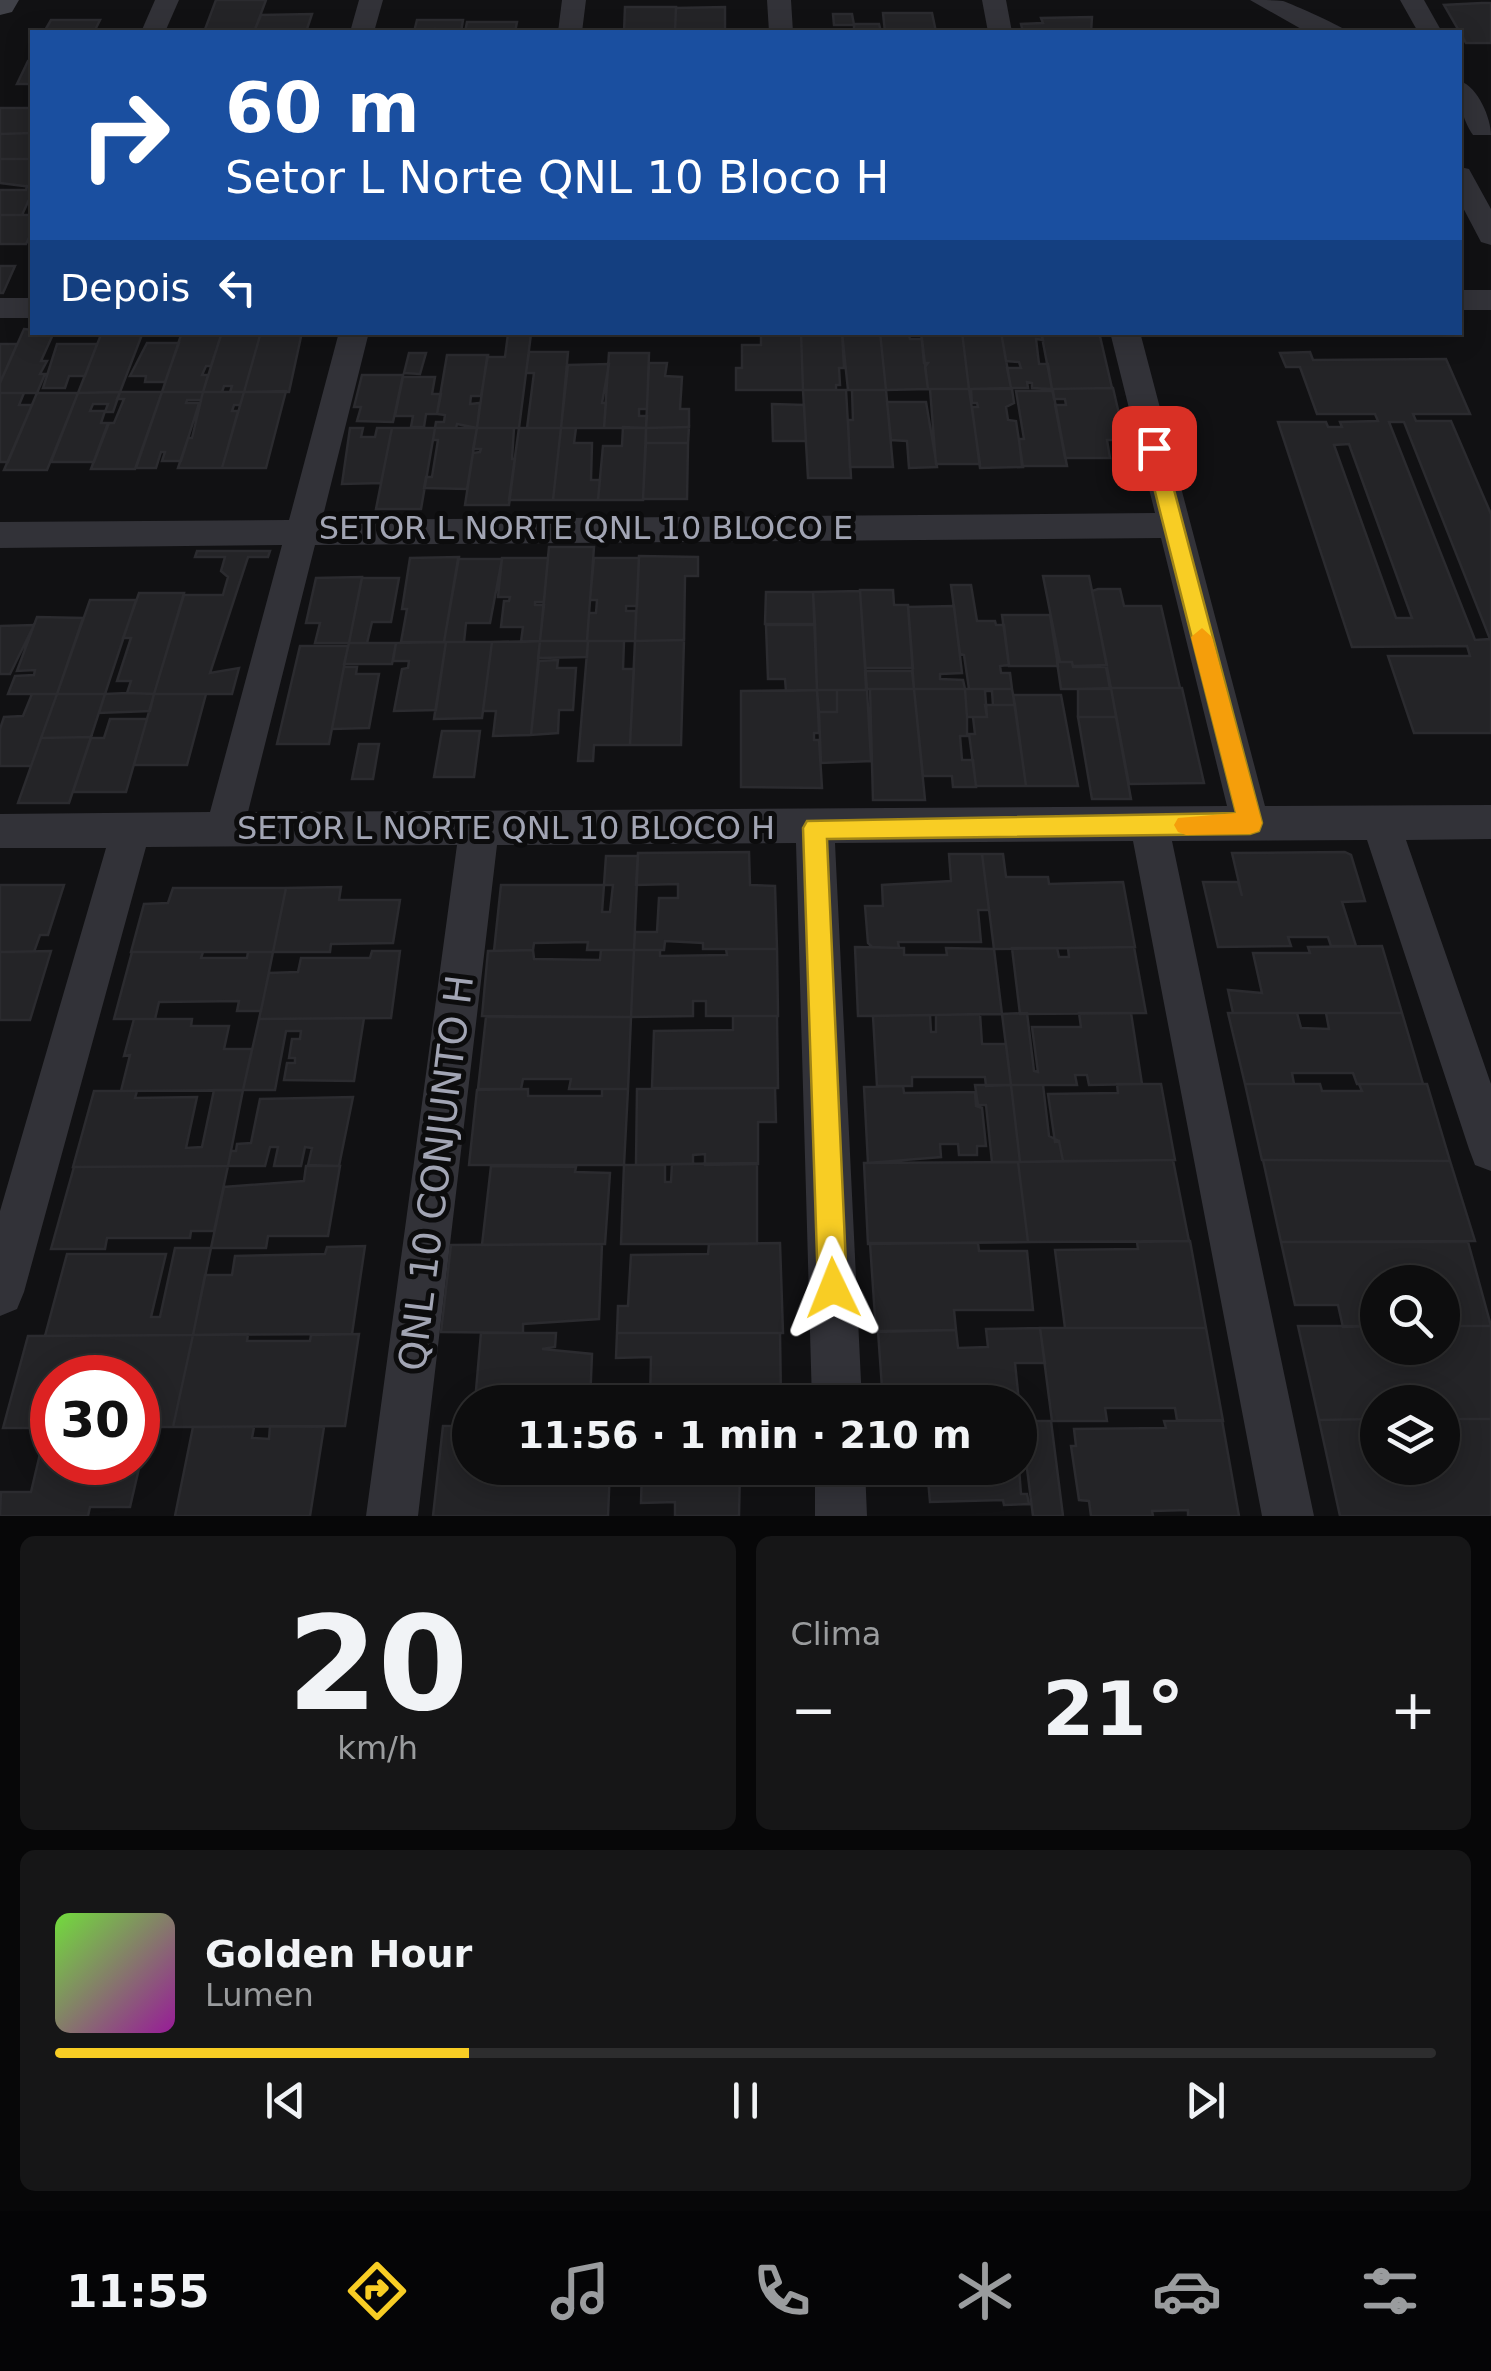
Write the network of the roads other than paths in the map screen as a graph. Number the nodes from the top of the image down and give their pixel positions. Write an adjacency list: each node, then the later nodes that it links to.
1 (167, 0): 8 (street)
2 (371, 0): 9 (street)
3 (574, 0): 10 (street)
4 (778, 0): 11 (street)
5 (994, 0): 12 (street)
6 (1262, 0): 13 (street)
7 (1412, 0): 14 (street)
8 (153, 30)
9 (363, 30)
10 (570, 30)
11 (780, 30)
12 (1000, 30)
13 (1329, 30)
14 (1429, 30)
15 (1462, 96): 16 (street)
16 (1473, 131)
17 (1462, 179): 18 (street)
18 (1491, 236)
19 (1462, 300): 20 (street)
20 (1491, 300)
21 (353, 335): 24 (street)
22 (1126, 335): 23 (street)
23 (1172, 525): 24 (street, SETOR L NORTE QNL 10 BLOCO E); 28 (street)
24 (301, 530): 25 (street, SETOR L NORTE QNL 10 BLOCO E); 30 (street)
25 (0, 535)
26 (1381, 822): 27 (street, SETOR L NORTE QNL 10 BLOCO H); 28 (street, SETOR L NORTE QNL 10 BLOCO H); 35 (street)
27 (1491, 822)
28 (1250, 823): 29 (street, SETOR L NORTE QNL 10 BLOCO H)
29 (1150, 826): 31 (street, SETOR L NORTE QNL 10 BLOCO H); 41 (street)
30 (225, 828): 32 (street, SETOR L NORTE QNL 10 BLOCO H); 33 (street, SETOR L NORTE QNL 10 BLOCO H)
31 (815, 828): 33 (street, SETOR L NORTE QNL 10 BLOCO H); 37 (street)
32 (131, 830): 34 (street, SETOR L NORTE QNL 10 BLOCO H); 36 (street)
33 (479, 830): 39 (street, QNL 10 CONJUNTO H)
34 (0, 831)
35 (1491, 1149)
36 (0, 1292)
37 (836, 1385)
38 (841, 1485): 40 (street)
39 (392, 1516)
40 (842, 1516)
41 (1288, 1516)

